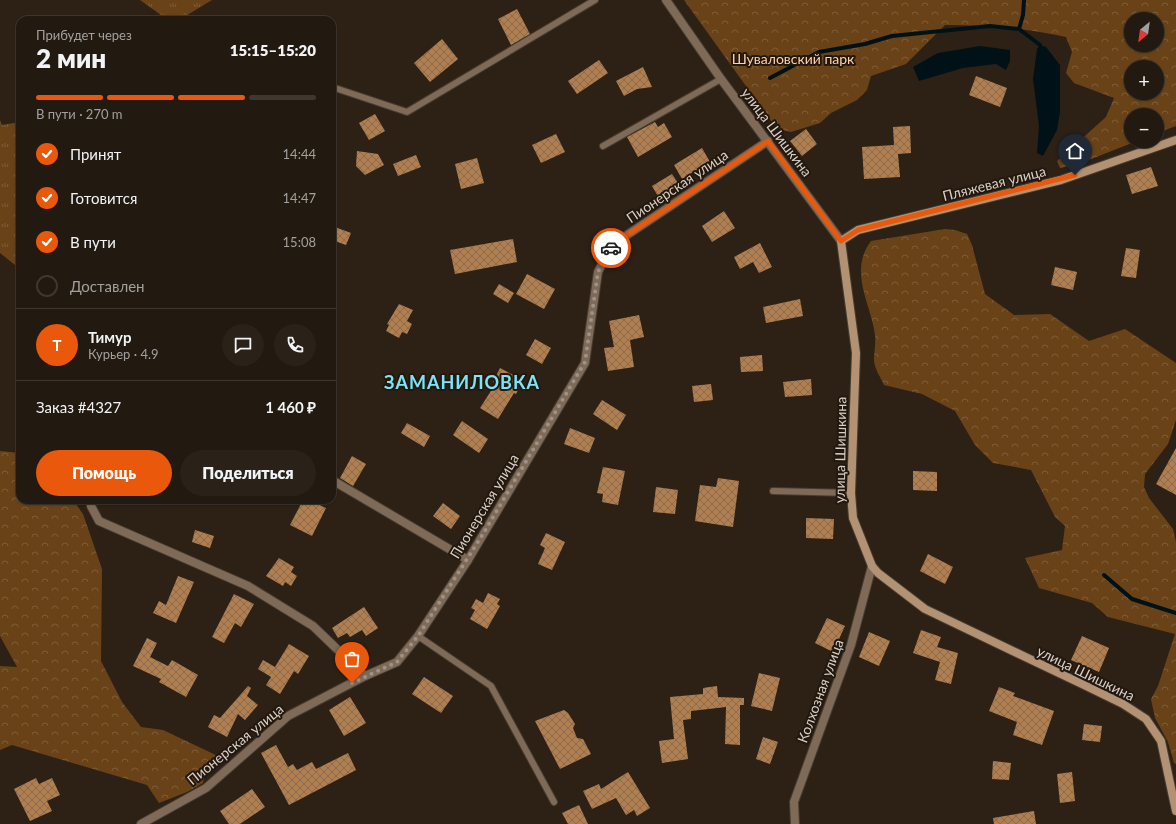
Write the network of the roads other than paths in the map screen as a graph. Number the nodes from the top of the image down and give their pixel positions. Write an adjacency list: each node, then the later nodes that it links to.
1 (595, 0): 4 (lane)
2 (666, 0): 3 (street, улица Шишкина)
3 (721, 79): 6 (street, улица Шишкина); 7 (lane)
4 (336, 88)
5 (1176, 140): 8 (street, Пляжевая улица)
6 (768, 141): 8 (street, улица Шишкина); 13 (street, Пионерская улица)
7 (603, 146)
8 (841, 241): 11 (street, улица Шишкина)
9 (336, 482): 13 (street)
10 (773, 491): 11 (lane)
11 (851, 493): 14 (street, улица Шишкина)
12 (91, 504): 16 (street)
13 (468, 560): 15 (street, Пионерская улица)
14 (872, 566): 18 (street, улица Шишкина); 20 (street, Колхозная улица)
15 (418, 636): 16 (street, Пионерская улица); 17 (lane)
16 (365, 676): 19 (street, Пионерская улица)
17 (554, 802)
18 (1176, 811)
19 (141, 824)
20 (795, 824)

